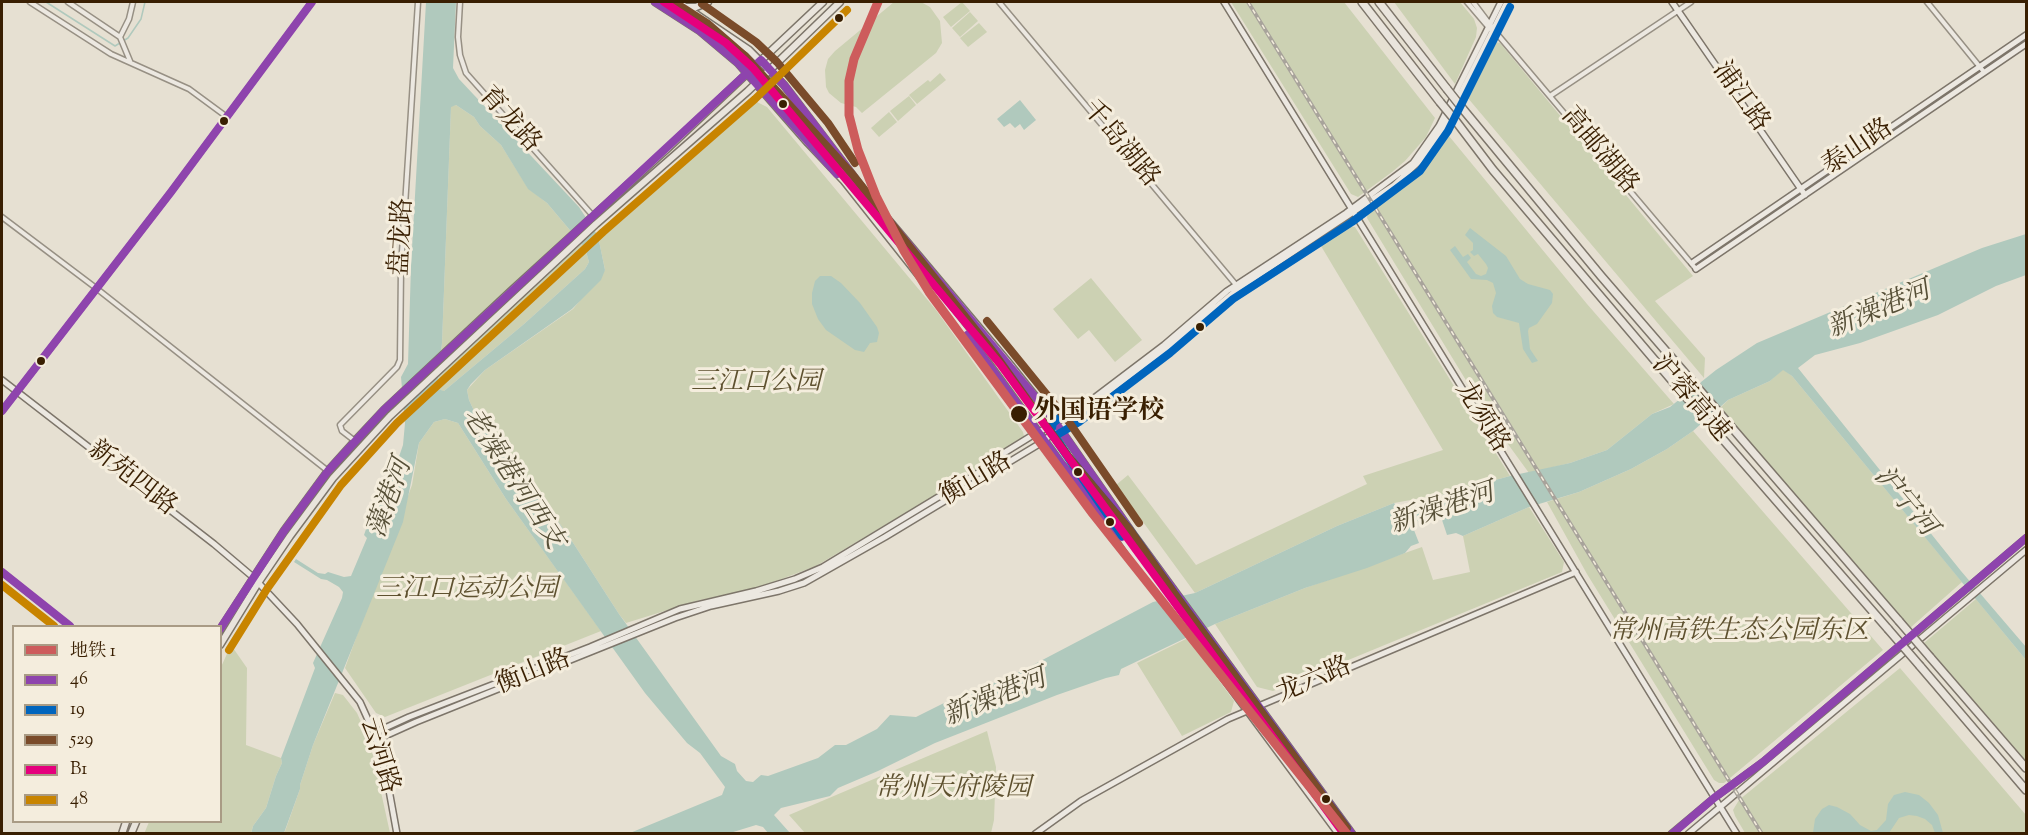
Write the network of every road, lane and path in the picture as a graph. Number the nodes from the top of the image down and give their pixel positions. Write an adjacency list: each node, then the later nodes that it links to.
1 (30, 2): 31 (street)
2 (68, 2): 28 (street)
3 (133, 2): 28 (street)
4 (312, 2): 38 (street)
5 (418, 2): 55 (street, 盘龙路)
6 (460, 2): 43 (street, 育龙路)
7 (655, 2): 35 (main road)
8 (678, 2): 23 (main road)
9 (708, 2): 23 (main road); 25 (main road)
10 (823, 2): 30 (main road)
11 (840, 2): 33 (main road)
12 (999, 2): 47 (street, 千岛湖路)
13 (1224, 2): 41 (street, 龙须路)
14 (1362, 2): 72 (highway, 沪蓉高速, bridge)
15 (1379, 2): 71 (highway, 沪蓉高速, bridge)
16 (1467, 2): 26 (street, 高邮湖路)
17 (1473, 2): 26 (street, 高邮湖路)
18 (1500, 2): 26 (street, 衡山路)
19 (1507, 2): 26 (street, 衡山路)
20 (1672, 2): 24 (street, 浦江路)
21 (1691, 2): 24 (street)
22 (1928, 2): 32 (street)
23 (686, 7): 25 (main road)
24 (1678, 10): 37 (street); 39 (street, 浦江路)
25 (709, 21): 30 (main road)
26 (1492, 29): 37 (street, 高邮湖路); 41 (street, 衡山路)
27 (2026, 35): 32 (street, 泰山路)
28 (120, 38): 31 (street)
29 (2026, 44): 34 (street, 泰山路)
30 (761, 60): 33 (main road); 35 (main road)
31 (130, 61): 38 (street)
32 (1981, 66): 34 (street); 39 (street, 泰山路)
33 (770, 70): 36 (main road); 52 (main road)
34 (1984, 72): 40 (street, 泰山路)
35 (748, 73): 36 (main road); 43 (main road)
36 (756, 83): 43 (main road); 53 (main road)
37 (1550, 96): 45 (street, 高邮湖路)
38 (227, 117): 48 (street)
39 (1802, 188): 40 (street, 浦江路); 45 (street, 泰山路)
40 (1805, 195): 46 (street, 泰山路)
41 (1353, 211): 47 (street, 衡山路); 60 (street, 龙须路)
42 (2, 217): 48 (street)
43 (595, 220): 44 (main road)
44 (570, 243): 55 (main road); 61 (main road)
45 (1692, 263): 46 (street, 高邮湖路)
46 (1696, 269)
47 (1237, 287): 52 (street, 衡山路)
48 (96, 288): 50 (street); 56 (street)
49 (2, 380): 50 (street, 新苑四路)
50 (17, 392): 51 (street); 61 (street, 新苑四路)
51 (2, 411)
52 (1059, 427): 53 (street, 衡山路); 54 (street, 衡山路); 67 (main road)
53 (1040, 433): 54 (main road); 64 (street, 衡山路)
54 (1045, 440): 64 (street, 衡山路); 68 (main road)
55 (355, 441): 56 (main road)
56 (328, 471): 61 (main road)
57 (2026, 538): 73 (street)
58 (2026, 550): 74 (street)
59 (2, 572): 62 (street)
60 (1576, 572): 67 (street, 龙六路); 73 (street, 龙须路)
61 (255, 580): 63 (main road); 65 (main road); 69 (street, 云河路)
62 (68, 625)
63 (222, 627)
64 (634, 632): 66 (street, 衡山路)
65 (222, 641)
66 (608, 642): 69 (street, 衡山路); 70 (street, 衡山路)
67 (1258, 705): 68 (street, 龙六路); 78 (main road)
68 (1248, 709): 76 (street, 龙六路); 77 (main road)
69 (374, 733): 70 (street, 云河路)
70 (376, 740): 75 (street, 云河路)
71 (2026, 768)
72 (2026, 790)
73 (1714, 798): 74 (street, 龙须路); 79 (street)
74 (1720, 807): 80 (street); 81 (street, 龙须路)
75 (397, 834)
76 (1035, 834)
77 (1339, 834)
78 (1352, 834)
79 (1671, 834)
80 (1688, 834)
81 (1737, 834)

